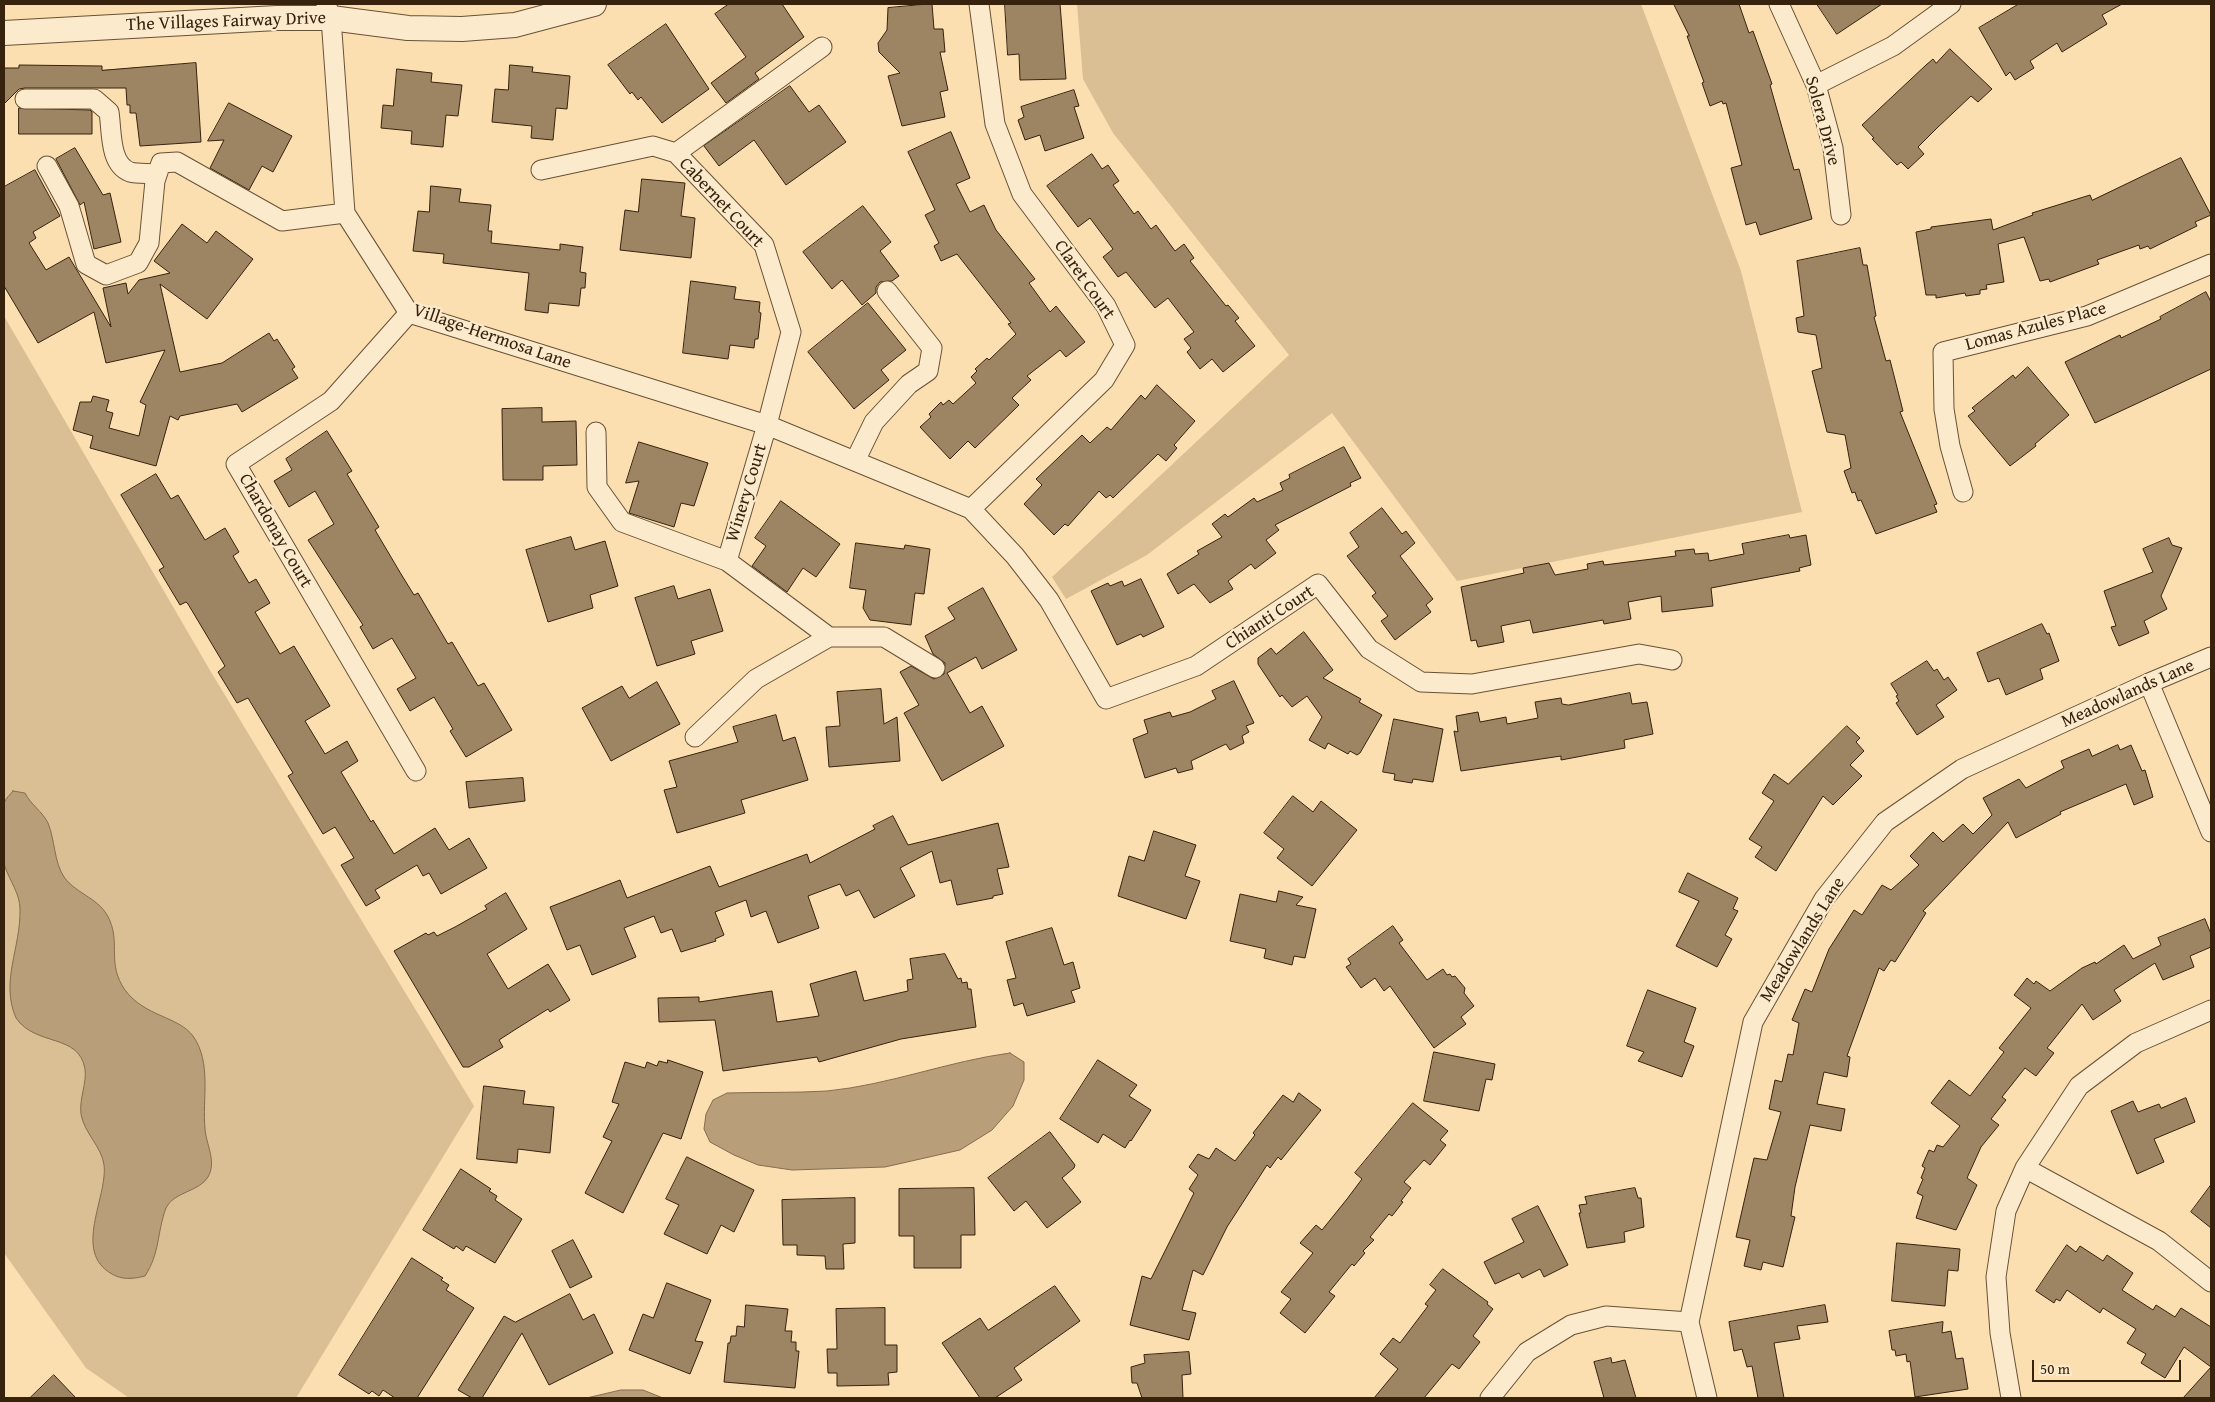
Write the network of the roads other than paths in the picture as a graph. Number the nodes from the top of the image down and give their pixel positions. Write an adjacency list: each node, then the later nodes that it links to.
1 (594, 4): 5 (street, The Villages Fairway Drive)
2 (979, 4): 23 (street, Claret Court)
3 (1779, 4): 8 (street, Solera Drive)
4 (1951, 4): 8 (street)
5 (328, 11): 6 (street, The Villages Fairway Drive); 14 (street, Village-Hermosa Lane)
6 (4, 33)
7 (822, 47): 10 (street, Cabernet Court)
8 (1816, 84): 15 (street, Solera Drive)
9 (25, 99): 13 (street)
10 (676, 154): 12 (street, Cabernet Court); 19 (street, Cabernet Court)
11 (47, 166): 13 (street)
12 (541, 170)
13 (157, 174): 14 (street)
14 (345, 213): 18 (street, Village-Hermosa Lane)
15 (1841, 215)
16 (2211, 264): 22 (street, Lomas Azules Place)
17 (887, 291): 21 (street)
18 (409, 312): 19 (street, Village-Hermosa Lane); 32 (street, Chardonay Court)
19 (767, 425): 21 (street, Village-Hermosa Lane); 24 (street, Winery Court)
20 (596, 432): 24 (street, Winery Court)
21 (855, 461): 23 (street, Village-Hermosa Lane)
22 (1962, 492)
23 (971, 509): 30 (street, Village-Hermosa Lane)
24 (727, 561): 25 (street, Winery Court)
25 (829, 637): 28 (street); 31 (street)
26 (2211, 657): 29 (street, Meadowlands Lane)
27 (1672, 660): 30 (street, Chianti Court)
28 (935, 668)
29 (2149, 683): 33 (street); 37 (street, Meadowlands Lane)
30 (1106, 698)
31 (695, 737)
32 (416, 771)
33 (2211, 832)
34 (2211, 1010): 35 (street)
35 (2025, 1168): 36 (street); 40 (street)
36 (2211, 1282)
37 (1690, 1322): 38 (street); 39 (street, Meadowlands Lane)
38 (1490, 1398)
39 (1707, 1398)
40 (2012, 1398)

